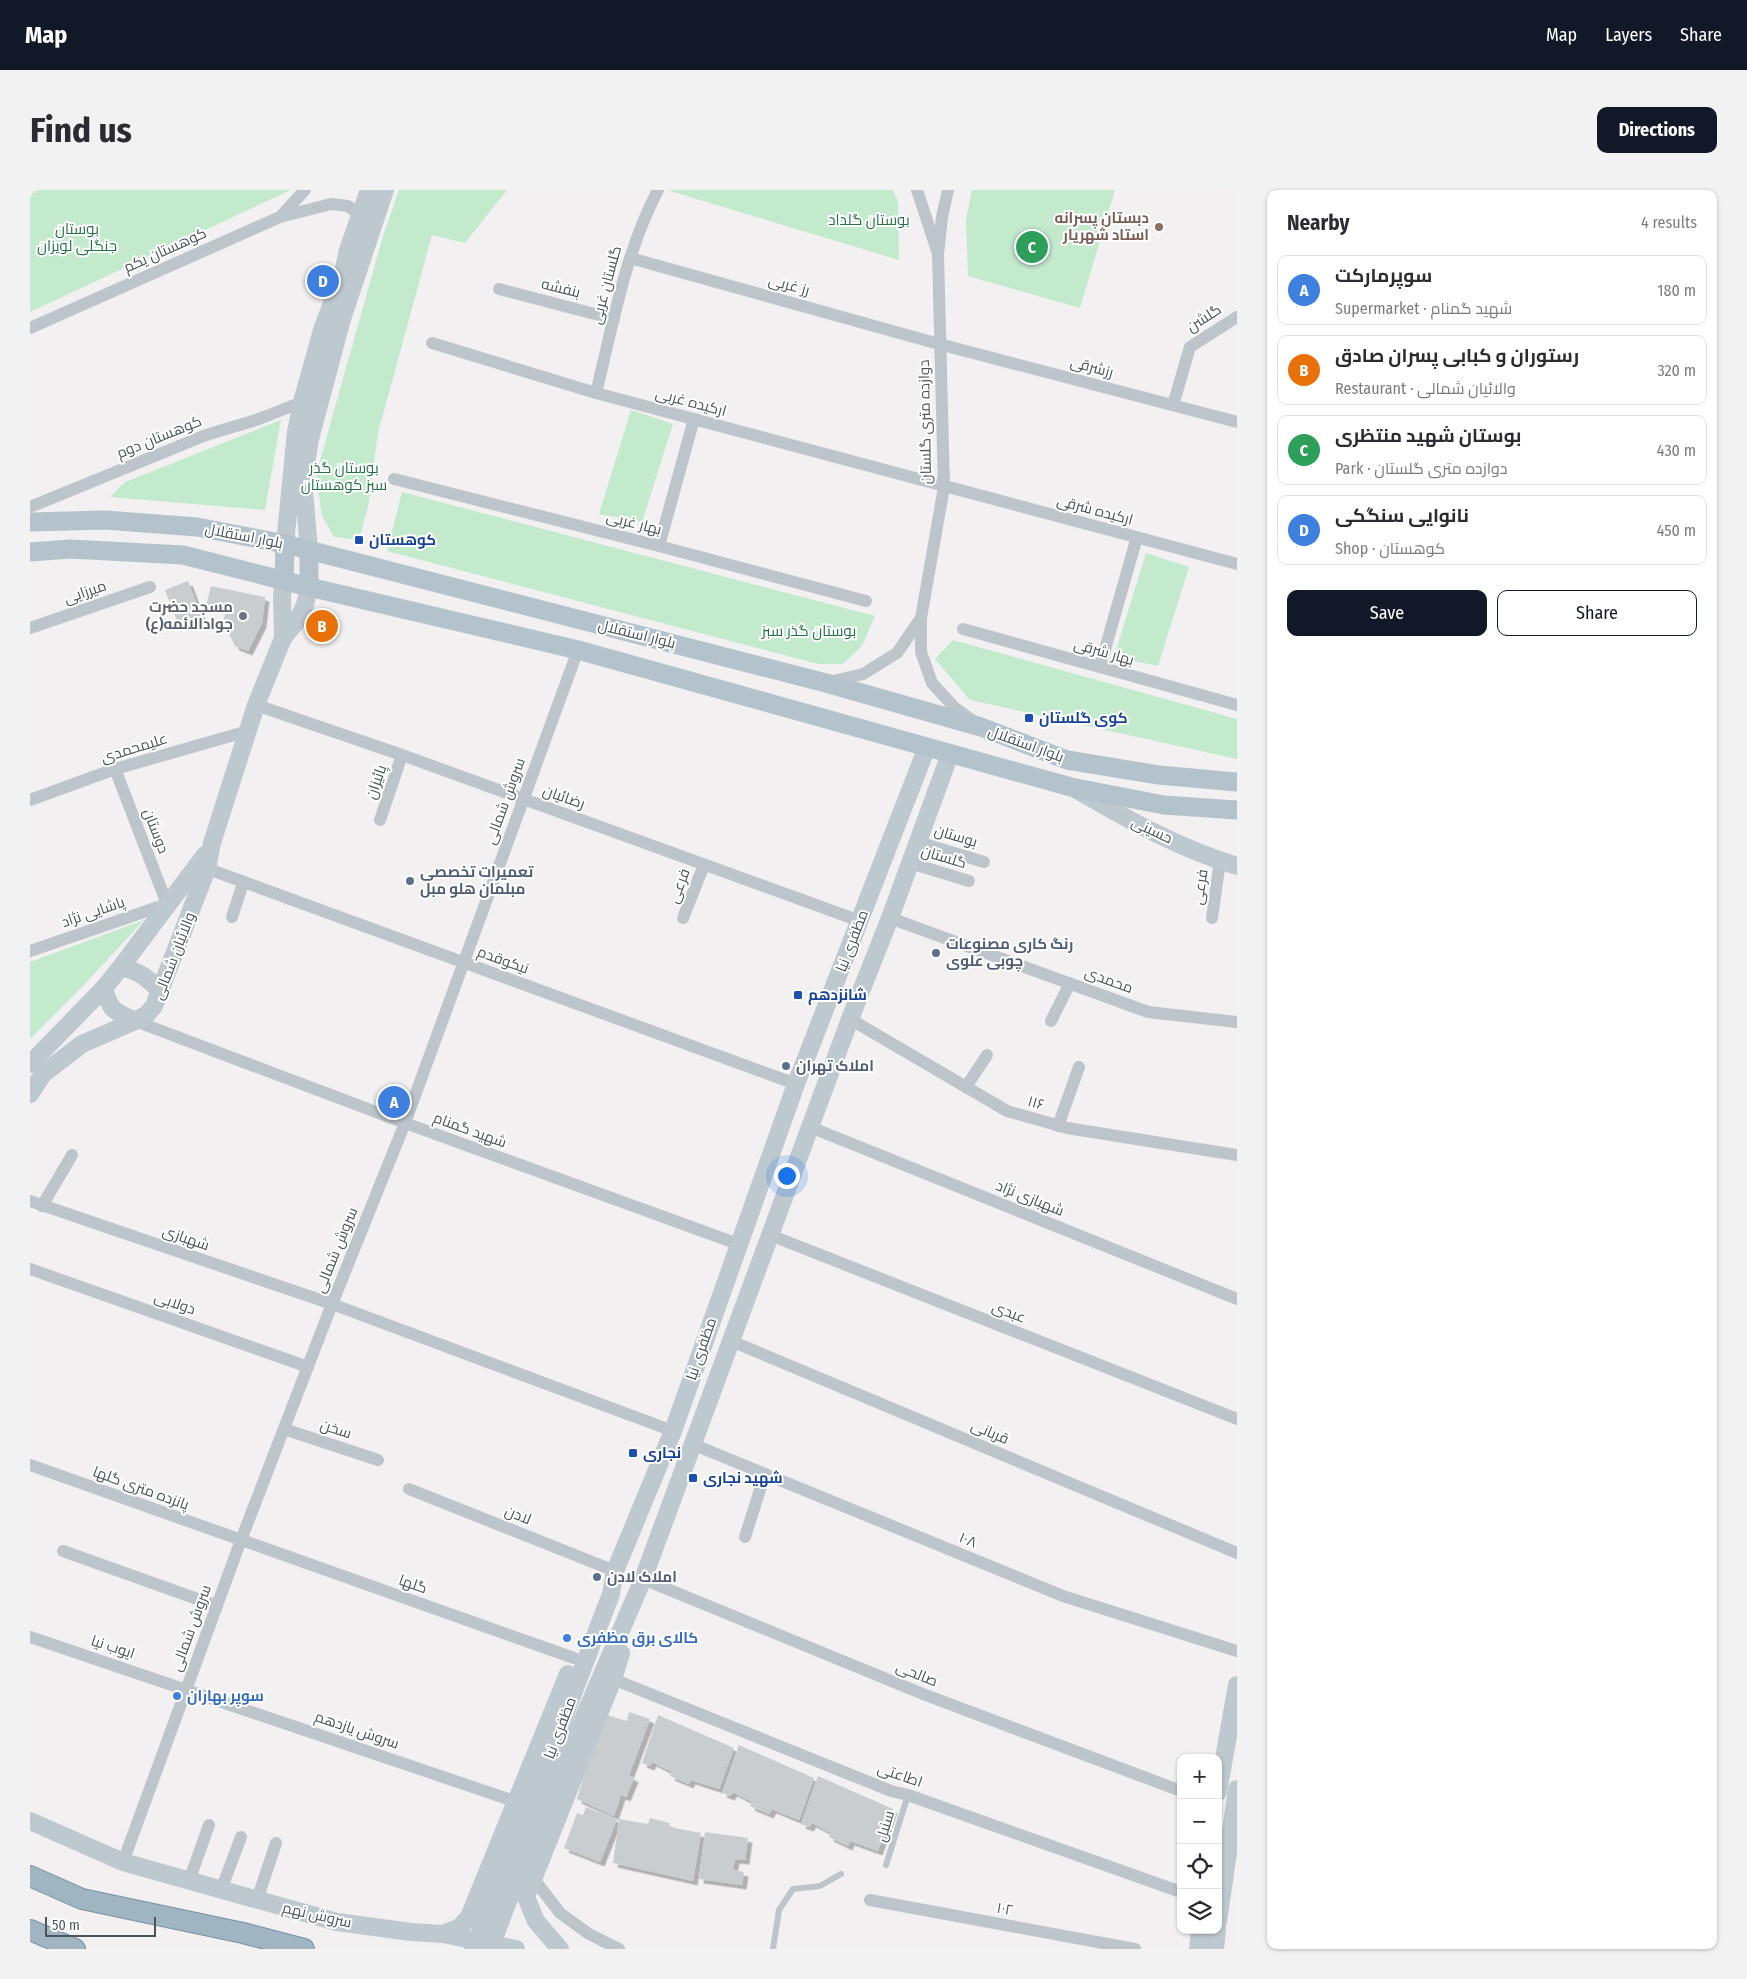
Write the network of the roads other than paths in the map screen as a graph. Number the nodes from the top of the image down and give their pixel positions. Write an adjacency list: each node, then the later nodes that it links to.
1 (306, 190): 8 (street, کوهستان یکم)
2 (369, 190): 7 (main road)
3 (385, 190): 18 (main road)
4 (658, 190): 10 (street, گلستان غربی)
5 (917, 190): 9 (street)
6 (948, 190): 9 (street)
7 (361, 216): 8 (street); 19 (main road)
8 (280, 217): 14 (street, کوهستان یکم)
9 (938, 254): 16 (street, دوازده متری گلستان)
10 (630, 258): 13 (street, گلستان غربی); 16 (street, رز غربی)
11 (499, 289): 13 (street, بنفشه)
12 (1237, 317): 20 (street, گلشن)
13 (614, 319): 17 (street, گلستان غربی)
14 (30, 328)
15 (432, 343): 17 (street, ارکیده غربی)
16 (939, 344): 20 (street, رزشرقی); 24 (street, دوازده متری گلستان)
17 (596, 393): 21 (street, ارکیده غربی)
18 (321, 398): 19 (main road); 30 (main road)
19 (302, 402): 25 (street, کوهستان دوم); 28 (main road)
20 (1173, 405): 22 (street, رزشرقی)
21 (694, 419): 24 (street, ارکیده غربی); 29 (street)
22 (1237, 422)
23 (394, 479): 29 (street, بهار غربی)
24 (944, 487): 27 (street, ارکیده شرقی); 37 (street, دوازده متری گلستان)
25 (30, 507)
26 (30, 522): 28 (main road, بلوار استقلال)
27 (1137, 538): 32 (street, ارکیده شرقی); 42 (street)
28 (285, 544): 30 (main road, بلوار استقلال); 33 (main road)
29 (659, 546): 36 (street, بهار غربی)
30 (309, 550): 35 (main road); 43 (main road, بلوار استقلال)
31 (30, 552): 33 (main road, بلوار استقلال)
32 (1237, 564)
33 (284, 580): 35 (main road, بلوار استقلال); 40 (main road, والائیان شمالی)
34 (150, 587): 38 (street, میرزایی)
35 (309, 587): 40 (main road, والائیان شمالی); 41 (main road, بلوار استقلال)
36 (866, 601)
37 (921, 618): 43 (street); 46 (street)
38 (30, 628)
39 (963, 629): 42 (street, بهار شرقی)
40 (283, 638): 44 (main road, والائیان شمالی)
41 (578, 650): 48 (main road, بلوار استقلال); 56 (street, سروش شمالی)
42 (1100, 667): 45 (street, بهار شرقی)
43 (826, 683): 46 (main road, بلوار استقلال)
44 (256, 705): 47 (main road, والائیان شمالی); 50 (street, رضائیان)
45 (1237, 705)
46 (981, 727): 52 (main road, بلوار استقلال)
47 (248, 731): 51 (street, علیمحمدی); 65 (main road, والائیان شمالی)
48 (927, 747): 49 (main road, بلوار استقلال); 55 (main road, مظفری نیا)
49 (950, 754): 53 (main road, بلوار استقلال); 54 (main road, مظفری نیا)
50 (402, 755): 56 (street, رضائیان); 59 (street, پائیزان)
51 (116, 769): 57 (street, علیمحمدی); 68 (street, دوستان)
52 (1237, 782)
53 (1070, 787): 58 (main road, بلوار استقلال); 63 (main road, حسینی)
54 (936, 792): 55 (main road); 60 (main road, مظفری نیا)
55 (909, 794): 73 (main road, مظفری نیا)
56 (524, 799): 64 (street, رضائیان); 75 (street, سروش شمالی)
57 (30, 800)
58 (1237, 810)
59 (380, 820)
60 (918, 842): 61 (street, بوستان); 62 (main road, مظفری نیا)
61 (984, 862)
62 (910, 863): 66 (street, گلستان); 71 (main road, مظفری نیا)
63 (1229, 864): 72 (street, فرعی)
64 (704, 865): 70 (street, فرعی); 73 (street, رضائیان)
65 (203, 867): 67 (street, نیکوقدم); 68 (main road, والائیان شمالی); 79 (main road, والائیان شمالی)
66 (969, 882)
67 (243, 883): 69 (street); 75 (street, نیکوقدم)
68 (167, 904): 74 (street, پاشایی نژاد); 76 (main road, والائیان شمالی)
69 (232, 916)
70 (683, 918)
71 (890, 918): 77 (street, محمدی); 80 (main road, مظفری نیا)
72 (1212, 918)
73 (860, 921): 87 (main road, مظفری نیا)
74 (30, 951)
75 (464, 963): 87 (street, نیکوقدم); 90 (street, سروش شمالی)
76 (121, 967): 78 (main road, والائیان شمالی); 79 (main road)
77 (1070, 984): 82 (street); 83 (street, محمدی)
78 (104, 988): 81 (main road); 85 (main road, والائیان شمالی)
79 (160, 992): 81 (main road, والائیان شمالی)
80 (850, 1018): 88 (street, ۱۱۶); 92 (main road, مظفری نیا)
81 (135, 1021): 89 (main road, والائیان شمالی); 90 (street, شهید گمنام)
82 (1051, 1021)
83 (1237, 1022)
84 (987, 1055): 88 (street)
85 (30, 1064)
86 (1079, 1067): 91 (street)
87 (796, 1084): 97 (main road, مظفری نیا)
88 (966, 1087): 91 (street, ۱۱۶)
89 (30, 1094)
90 (405, 1123): 97 (street, شهید گمنام); 100 (street, سروش شمالی)
91 (1058, 1126): 94 (street, ۱۱۶)
92 (810, 1127): 96 (main road, مظفری نیا); 99 (street, شهبازی نژاد)
93 (72, 1155): 95 (street)
94 (1237, 1155)
95 (36, 1203): 100 (street, شهبازی)
96 (770, 1235): 101 (main road, مظفری نیا); 103 (street, عبدی)
97 (738, 1244): 105 (main road, مظفری نیا)
98 (30, 1270): 102 (street, دولابی)
99 (1237, 1298)
100 (332, 1304): 102 (street, سروش شمالی); 105 (street, شهبازی)
101 (731, 1340): 106 (main road, مظفری نیا); 114 (street, قربانی)
102 (308, 1367): 104 (street, سروش شمالی)
103 (1237, 1419)
104 (284, 1429): 107 (street, سخن); 112 (street, سروش شمالی)
105 (673, 1431): 115 (main road, مظفری نیا)
106 (692, 1444): 109 (street, ۱۰۸); 116 (main road, مظفری نیا)
107 (378, 1460)
108 (30, 1465): 112 (street, پانزده متری گلها)
109 (765, 1474): 111 (street); 119 (street, ۱۰۸)
110 (409, 1490): 115 (street, لادن)
111 (745, 1537)
112 (241, 1540): 117 (street, سروش شمالی); 120 (street, گلها)
113 (63, 1551): 117 (street)
114 (1237, 1553)
115 (616, 1571): 120 (main road); 133 (main road, مظفری نیا)
116 (643, 1579): 121 (main road); 125 (street, صالحی); 133 (main road, مظفری نیا)
117 (217, 1606): 123 (street, سروش شمالی)
118 (30, 1637): 123 (street, ایوب نیا)
119 (1237, 1651)
120 (574, 1658): 128 (main road)
121 (613, 1679): 127 (street, اطاعتی); 139 (main road)
122 (1237, 1685): 124 (main road)
123 (187, 1688): 128 (street, سروش یازدهم); 135 (street, سروش شمالی)
124 (1222, 1769)
125 (1177, 1789)
126 (1237, 1789): 131 (main road)
127 (908, 1795): 136 (lane, سنبل); 143 (street, اطاعتی)
128 (517, 1802): 140 (main road)
129 (30, 1821): 135 (main road, سروش نهم)
130 (209, 1825): 141 (street)
131 (1234, 1827): 145 (main road)
132 (241, 1837): 142 (street)
133 (526, 1837): 154 (main road, مظفری نیا, bridge); 155 (main road, مظفری نیا, bridge)
134 (276, 1843): 146 (street)
135 (123, 1862): 141 (main road, سروش نهم)
136 (886, 1865)
137 (841, 1874): 159 (lane)
138 (30, 1876): 153 (highway)
139 (533, 1878): 144 (main road); 158 (street)
140 (485, 1880): 144 (main road); 149 (main road)
141 (188, 1881): 142 (main road, سروش نهم)
142 (221, 1890): 146 (main road, سروش نهم)
143 (1177, 1891)
144 (526, 1897): 157 (main road)
145 (1222, 1898)
146 (256, 1900): 149 (main road, سروش نهم)
147 (870, 1900): 160 (street, ۱۰۲)
148 (30, 1930): 152 (highway)
149 (443, 1934): 156 (main road, سروش نهم)
150 (1200, 1934): 161 (main road)
151 (1217, 1934): 162 (main road)
152 (75, 1949)
153 (304, 1949)
154 (473, 1949)
155 (490, 1949)
156 (516, 1949)
157 (560, 1949)
158 (619, 1949)
159 (773, 1949)
160 (1135, 1949)
161 (1198, 1949)
162 (1215, 1949)

